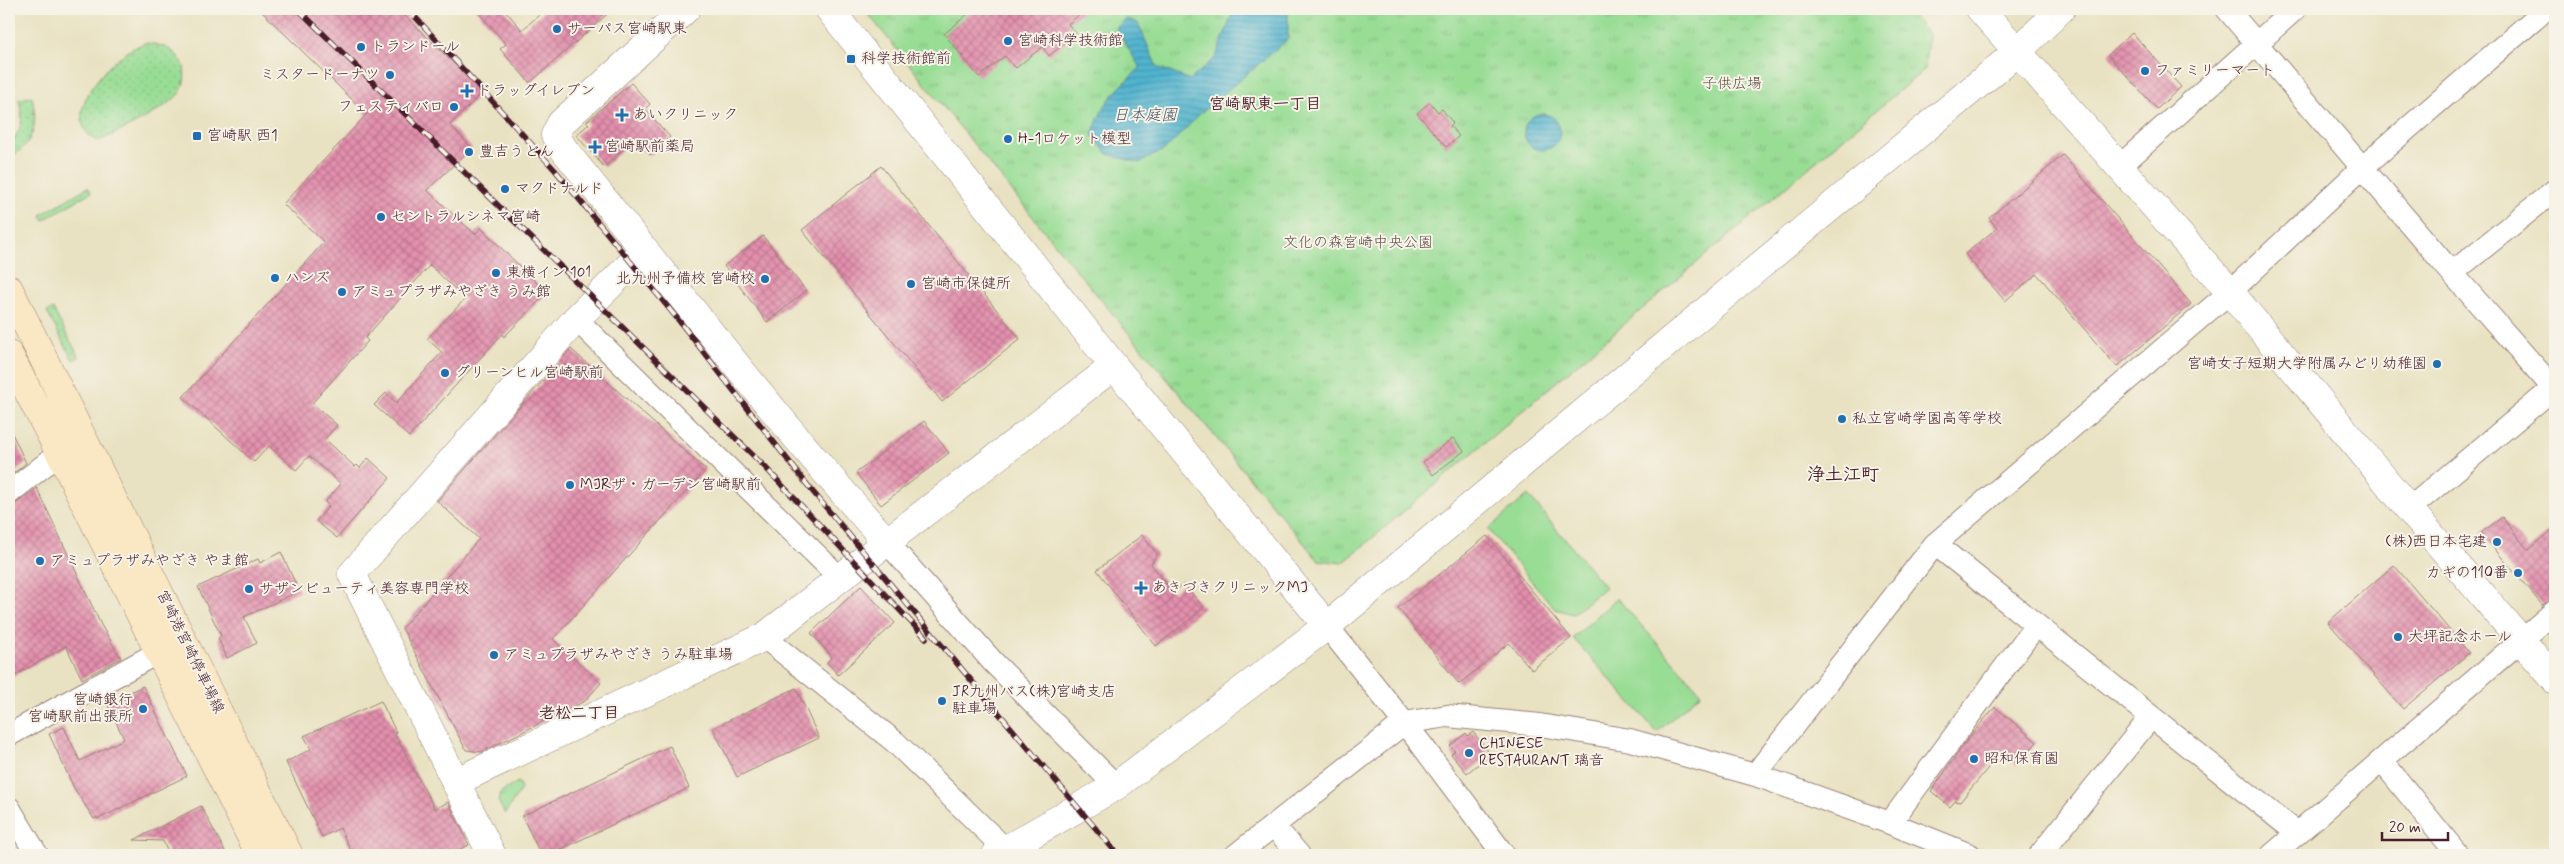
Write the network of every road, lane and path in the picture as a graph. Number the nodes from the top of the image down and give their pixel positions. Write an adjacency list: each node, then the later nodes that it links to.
1 (686, 9): 13 (street)
2 (829, 9): 19 (street)
3 (1980, 9): 9 (street)
4 (2061, 9): 9 (street)
5 (2227, 9): 8 (street)
6 (2295, 9): 8 (street)
7 (2546, 9): 11 (street)
8 (2257, 42): 10 (street); 11 (street)
9 (2017, 52): 10 (street); 30 (street)
10 (2120, 166): 16 (street)
11 (2363, 167): 14 (street); 16 (street)
12 (2555, 190): 14 (street)
13 (645, 250): 17 (street); 25 (street)
14 (2452, 273): 20 (street)
15 (9, 289): 21 (main road, 宮崎港宮崎停車場線)
16 (2230, 292): 24 (street); 26 (street)
17 (576, 319): 27 (street); 41 (street)
18 (9, 355): 22 (main road, 宮崎港宮崎停車場線)
19 (1114, 366): 25 (street); 30 (street)
20 (2555, 388): 24 (street)
21 (85, 439): 22 (street); 32 (main road, 宮崎港宮崎停車場線)
22 (60, 453): 23 (street); 34 (main road, 宮崎港宮崎停車場線)
23 (9, 493)
24 (2408, 509): 33 (street)
25 (887, 542): 27 (street); 42 (street)
26 (1935, 544): 29 (street); 40 (street)
27 (841, 579): 31 (street)
28 (2555, 610): 33 (street)
29 (2036, 625): 36 (street); 44 (street)
30 (1327, 626): 37 (street); 42 (street)
31 (764, 637): 41 (street); 47 (street)
32 (183, 639): 34 (street); 50 (main road, 宮崎港宮崎停車場線)
33 (2522, 641): 35 (street); 39 (street)
34 (158, 652): 38 (street); 49 (main road, 宮崎港宮崎停車場線)
35 (2555, 680)
36 (2151, 717): 46 (street); 56 (street)
37 (1404, 723): 40 (street); 45 (street); 54 (street)
38 (9, 735)
39 (2382, 761): 46 (street); 58 (street)
40 (1756, 775): 44 (street)
41 (455, 782): 51 (street)
42 (1116, 786): 47 (street)
43 (9, 808): 48 (street)
44 (1890, 823): 55 (street)
45 (1274, 826): 52 (street); 53 (street)
46 (2298, 834): 57 (street)
47 (1004, 853)
48 (36, 855)
49 (260, 855)
50 (290, 855)
51 (492, 855)
52 (1236, 855)
53 (1299, 855)
54 (1504, 855)
55 (1970, 855)
56 (2040, 855)
57 (2272, 855)
58 (2458, 855)

